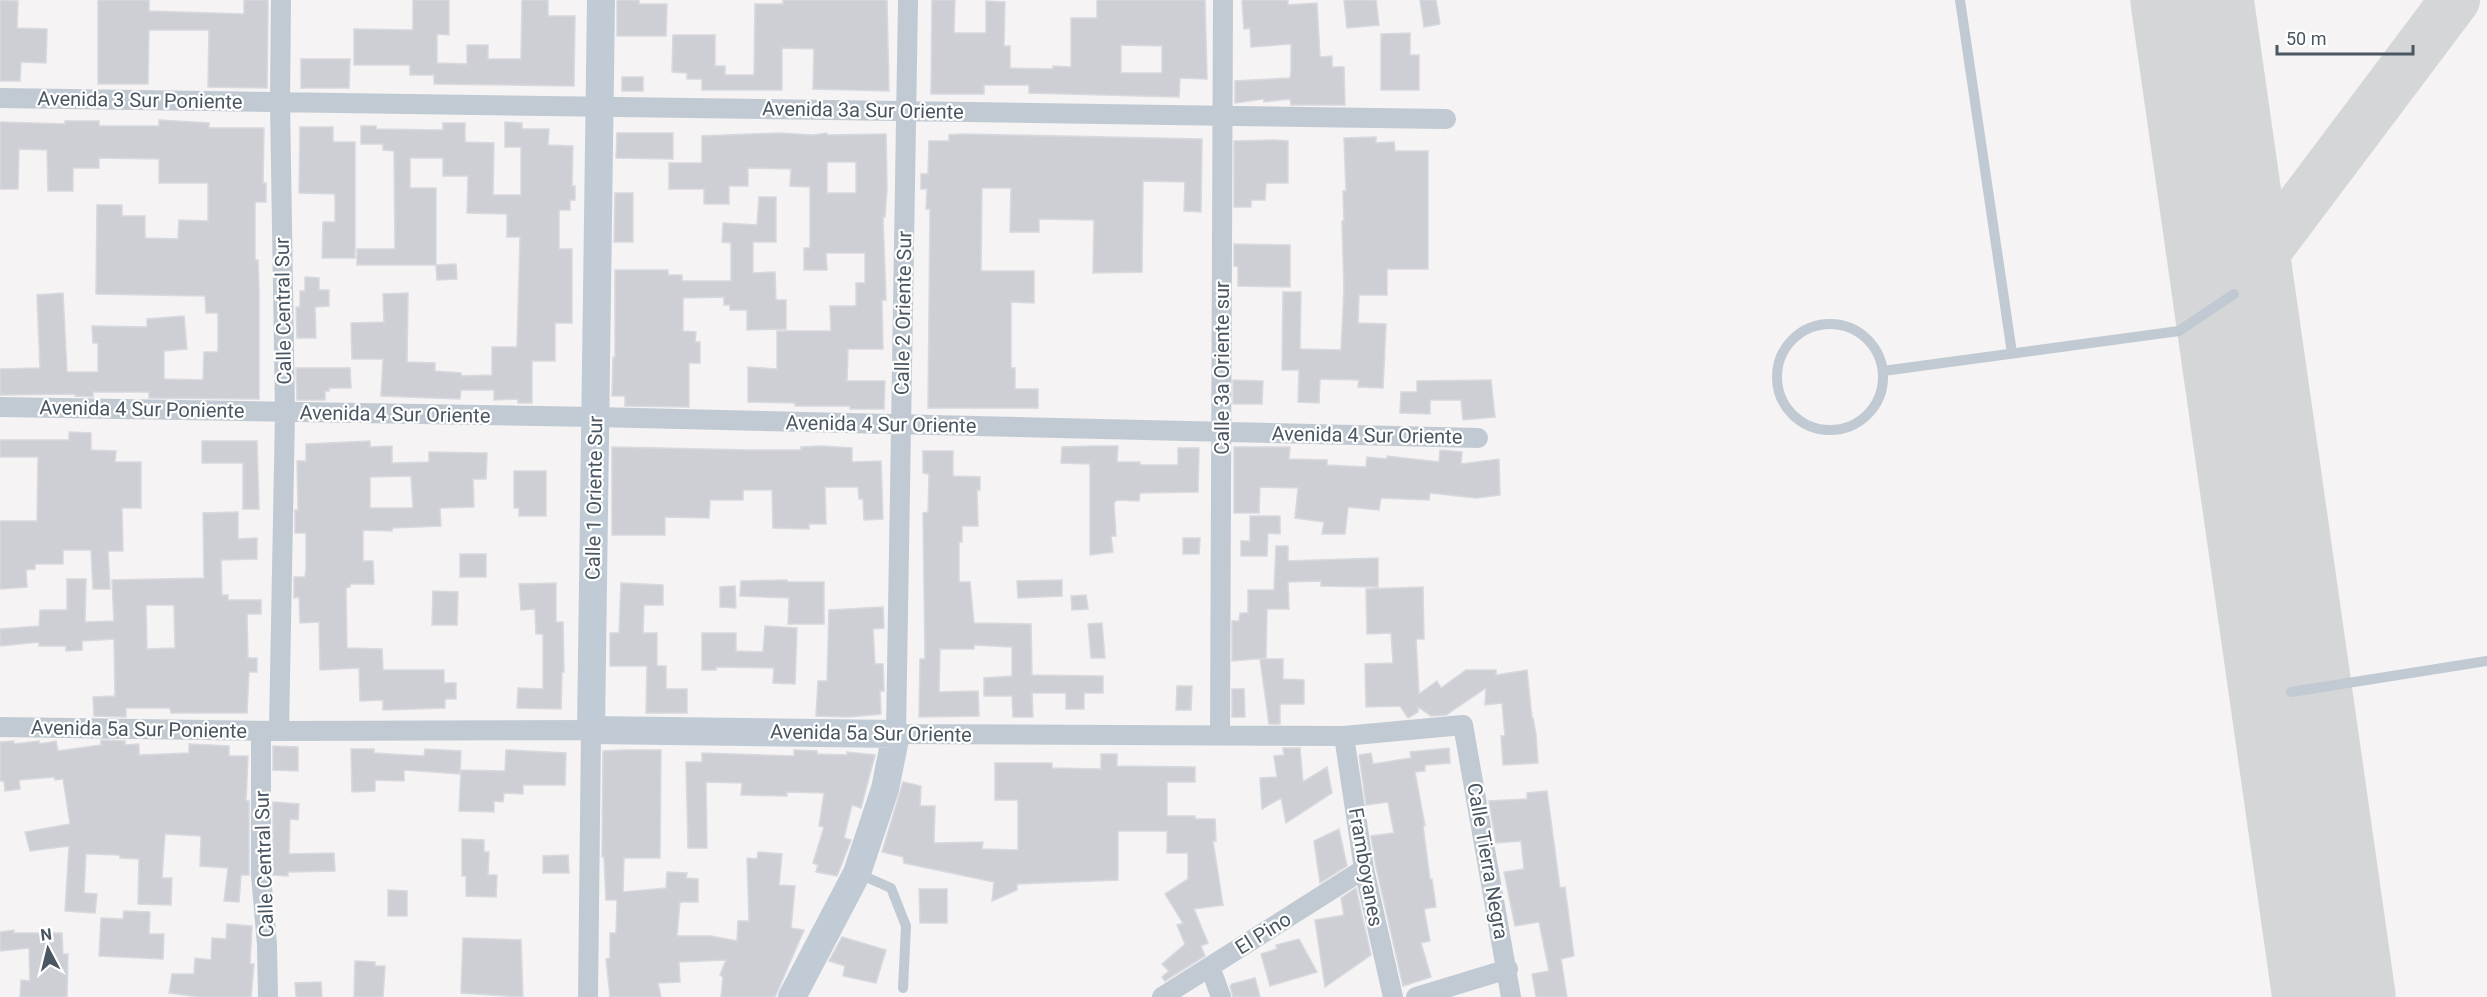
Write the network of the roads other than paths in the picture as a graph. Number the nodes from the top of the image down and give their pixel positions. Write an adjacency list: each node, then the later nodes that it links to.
1 (281, 0): 7 (street, Calle Central Sur)
2 (600, 0): 8 (street, Calle 1 Oriente Sur)
3 (908, 0): 9 (street, Calle 2 Oriente Sur)
4 (1223, 0): 10 (street, Calle 3a Oriente sur)
5 (1960, 0): 13 (lane)
6 (0, 99): 7 (street, Avenida 3 Sur Poniente)
7 (280, 102): 8 (street, Avenida 3a Sur Oriente); 16 (street, Calle Central Sur)
8 (599, 106): 9 (street, Avenida 3a Sur Oriente); 17 (street, Calle 1 Oriente Sur)
9 (906, 111): 10 (street, Avenida 3a Sur Oriente); 18 (street, Calle 2 Oriente Sur)
10 (1223, 116): 11 (street, Avenida 3a Sur Oriente); 19 (street, Calle 3a Oriente sur)
11 (1446, 119)
12 (2234, 294): 13 (lane)
13 (2012, 353): 14 (lane)
14 (1883, 370): 14 (lane)
15 (0, 407): 16 (street, Avenida 4 Sur Poniente)
16 (285, 412): 17 (street, Avenida 4 Sur Oriente); 26 (street, Calle Central Sur)
17 (595, 417): 18 (street, Avenida 4 Sur Oriente); 25 (street, Calle 1 Oriente Sur)
18 (901, 424): 19 (street, Avenida 4 Sur Oriente); 27 (street, Calle 2 Oriente Sur)
19 (1221, 432): 20 (street, Avenida 4 Sur Oriente); 28 (street, Calle 3a Oriente sur)
20 (1478, 438)
21 (2487, 661): 22 (lane)
22 (2291, 692)
23 (1463, 725): 29 (street, Avenida 5a Sur Oriente); 33 (street, Calle Tierra Negra)
24 (0, 728): 26 (street, Avenida 5a Sur Poniente)
25 (591, 730): 26 (street, Avenida 5a Sur Oriente); 27 (street, Avenida 5a Sur Oriente); 36 (street, Calle 1 Oriente Sur)
26 (270, 731): 35 (street, Calle Central Sur)
27 (896, 734): 28 (street, Avenida 5a Sur Oriente); 31 (street)
28 (1220, 735): 29 (street, Avenida 5a Sur Oriente)
29 (1344, 736): 30 (street, Framboyanes)
30 (1364, 869): 32 (street, El Pino); 40 (street, Framboyanes)
31 (857, 873): 34 (lane); 37 (street)
32 (1210, 967): 38 (street, El Pino); 39 (street)
33 (1508, 969): 41 (street); 42 (street, Calle Tierra Negra)
34 (903, 988)
35 (268, 997)
36 (588, 997)
37 (792, 997)
38 (1162, 997)
39 (1221, 997)
40 (1393, 997)
41 (1416, 997)
42 (1511, 997)

